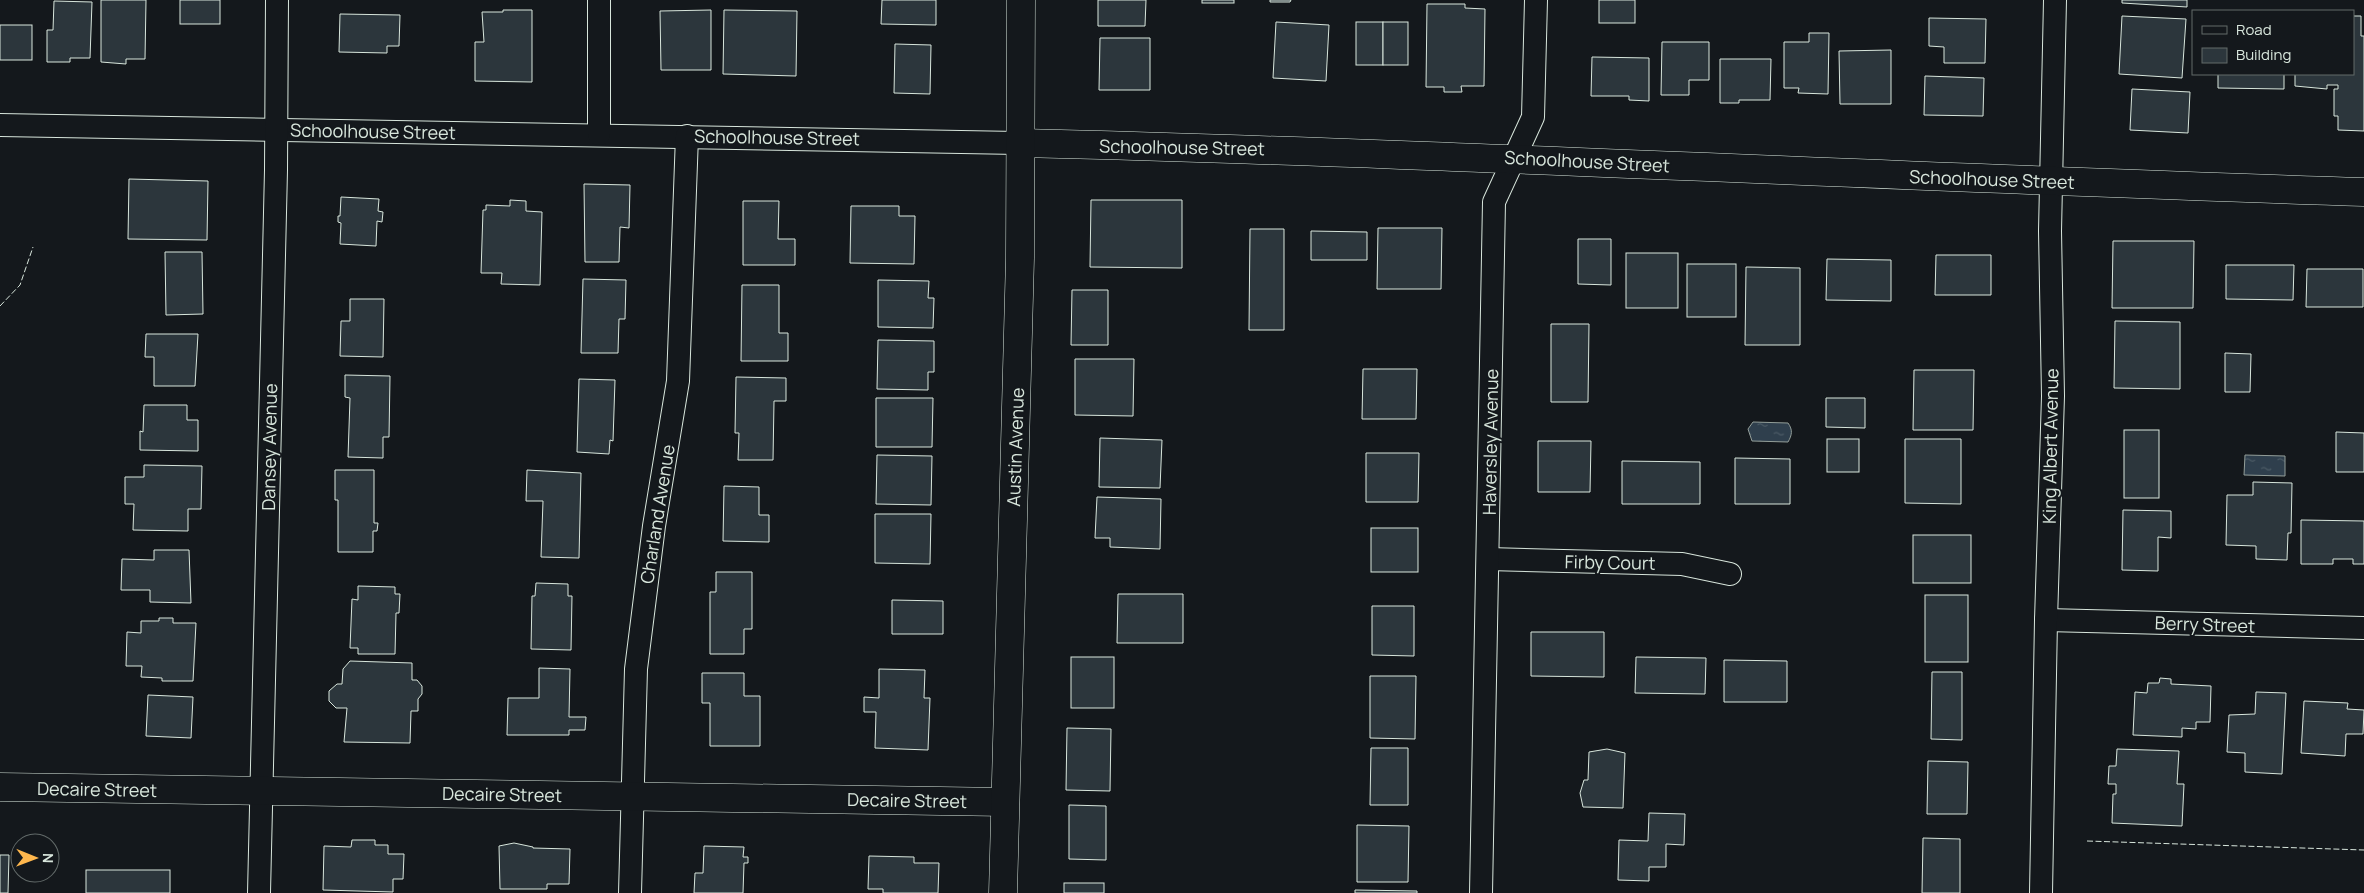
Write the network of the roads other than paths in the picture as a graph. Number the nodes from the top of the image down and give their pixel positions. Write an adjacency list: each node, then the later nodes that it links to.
1 (277, 0): 7 (street, Dansey Avenue)
2 (599, 0): 8 (street)
3 (1022, 0): 10 (street, Austin Avenue)
4 (1536, 0): 11 (street, Haversley Avenue)
5 (2054, 0): 12 (street, King Albert Avenue)
6 (0, 125): 7 (street, Schoolhouse Street)
7 (277, 130): 8 (street, Schoolhouse Street); 19 (street, Dansey Avenue)
8 (599, 134): 9 (street, Schoolhouse Street)
9 (687, 136): 10 (street, Schoolhouse Street); 20 (street, Charland Avenue)
10 (1021, 143): 11 (street, Schoolhouse Street); 21 (street, Austin Avenue)
11 (1514, 158): 12 (street, Schoolhouse Street); 14 (street, Haversley Avenue)
12 (2052, 182): 13 (street, Schoolhouse Street); 16 (street, King Albert Avenue)
13 (2364, 192)
14 (1488, 559): 15 (street, Firby Court); 25 (street, Haversley Avenue)
15 (1730, 574)
16 (2046, 620): 17 (street, Berry Street); 26 (street, King Albert Avenue)
17 (2364, 628)
18 (0, 787): 19 (street, Decaire Street)
19 (261, 791): 20 (street, Decaire Street); 22 (street, Dansey Avenue)
20 (632, 797): 21 (street, Decaire Street); 23 (street, Charland Avenue)
21 (1005, 802): 24 (street, Austin Avenue)
22 (259, 893)
23 (630, 893)
24 (1003, 893)
25 (1481, 893)
26 (2041, 893)

